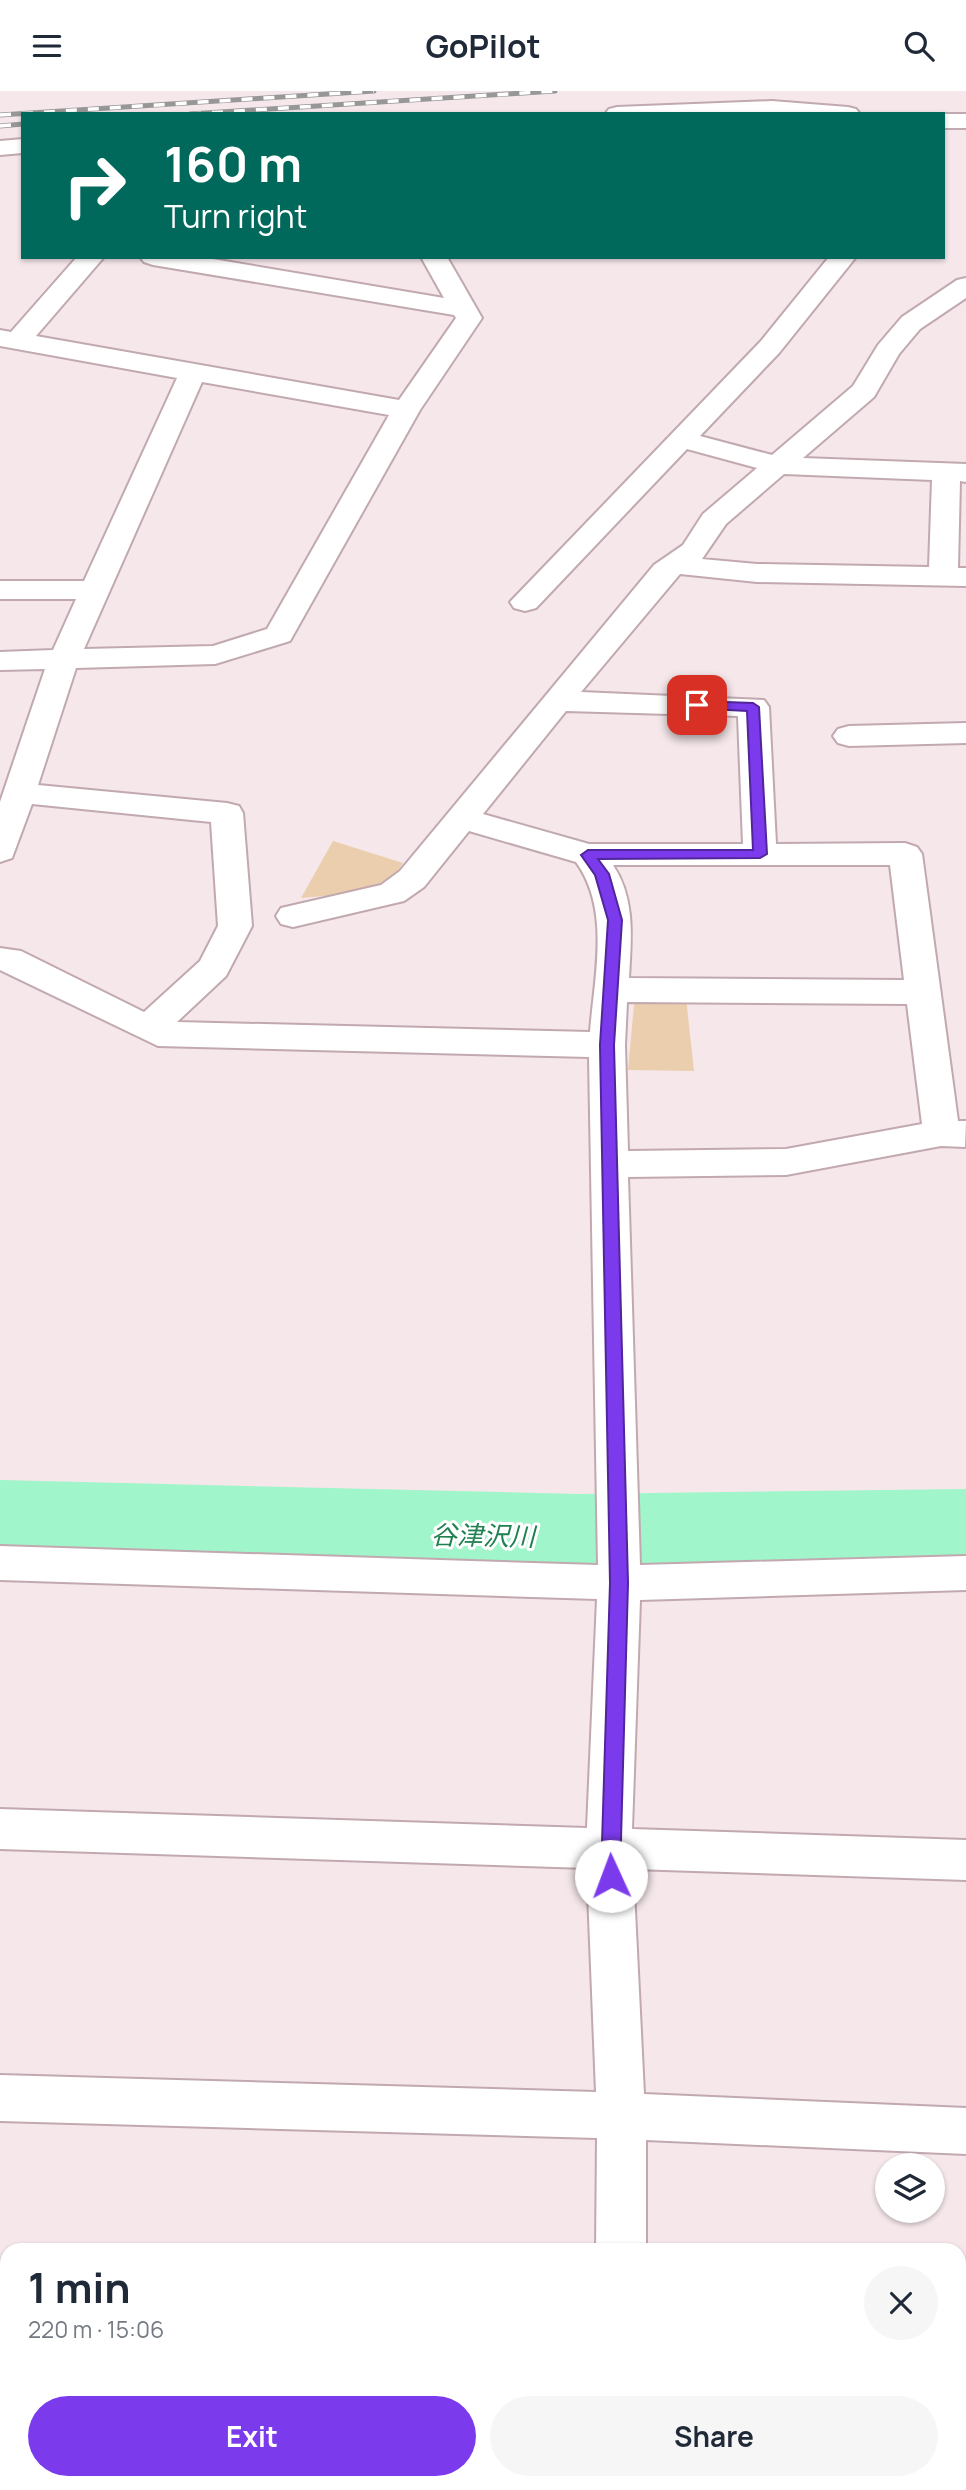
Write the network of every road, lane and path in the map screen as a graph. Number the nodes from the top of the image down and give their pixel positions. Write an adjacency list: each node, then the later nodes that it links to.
1 (665, 112): 2 (street)
2 (819, 112)
3 (21, 146): 4 (street)
4 (0, 148)
5 (88, 259): 11 (street)
6 (165, 259): 10 (street)
7 (434, 259): 10 (street)
8 (841, 259): 14 (street)
9 (966, 286): 15 (street)
10 (463, 309): 13 (street)
11 (9, 339): 12 (street)
12 (193, 372): 13 (street); 20 (street)
13 (407, 411): 22 (street)
14 (681, 439): 15 (street); 21 (street)
15 (777, 465): 16 (street); 17 (street)
16 (956, 473): 18 (street)
17 (675, 565): 18 (street); 24 (street)
18 (954, 577)
19 (0, 590): 20 (street)
20 (95, 590): 22 (street)
21 (525, 602)
22 (64, 659): 23 (street); 27 (street)
23 (0, 661)
24 (558, 701): 28 (street); 30 (street)
25 (966, 733): 26 (street)
26 (849, 736)
27 (19, 793): 29 (street); 36 (street)
28 (461, 818): 31 (street); 32 (street)
29 (0, 851)
30 (760, 854): 31 (street); 35 (street)
31 (588, 855): 34 (street)
32 (293, 916)
33 (0, 960): 36 (street)
34 (611, 990): 35 (street); 37 (street)
35 (923, 992): 38 (street)
36 (149, 1028): 37 (street)
37 (607, 1045): 39 (street)
38 (953, 1134): 39 (street)
39 (610, 1164): 42 (street)
40 (0, 1563): 42 (street)
41 (966, 1573): 42 (street)
42 (619, 1583): 44 (street)
43 (0, 1829): 44 (street)
44 (609, 1849): 45 (street); 47 (street)
45 (966, 1860)
46 (0, 2098): 47 (street)
47 (621, 2116): 48 (street); 49 (street)
48 (966, 2131)
49 (621, 2243)

